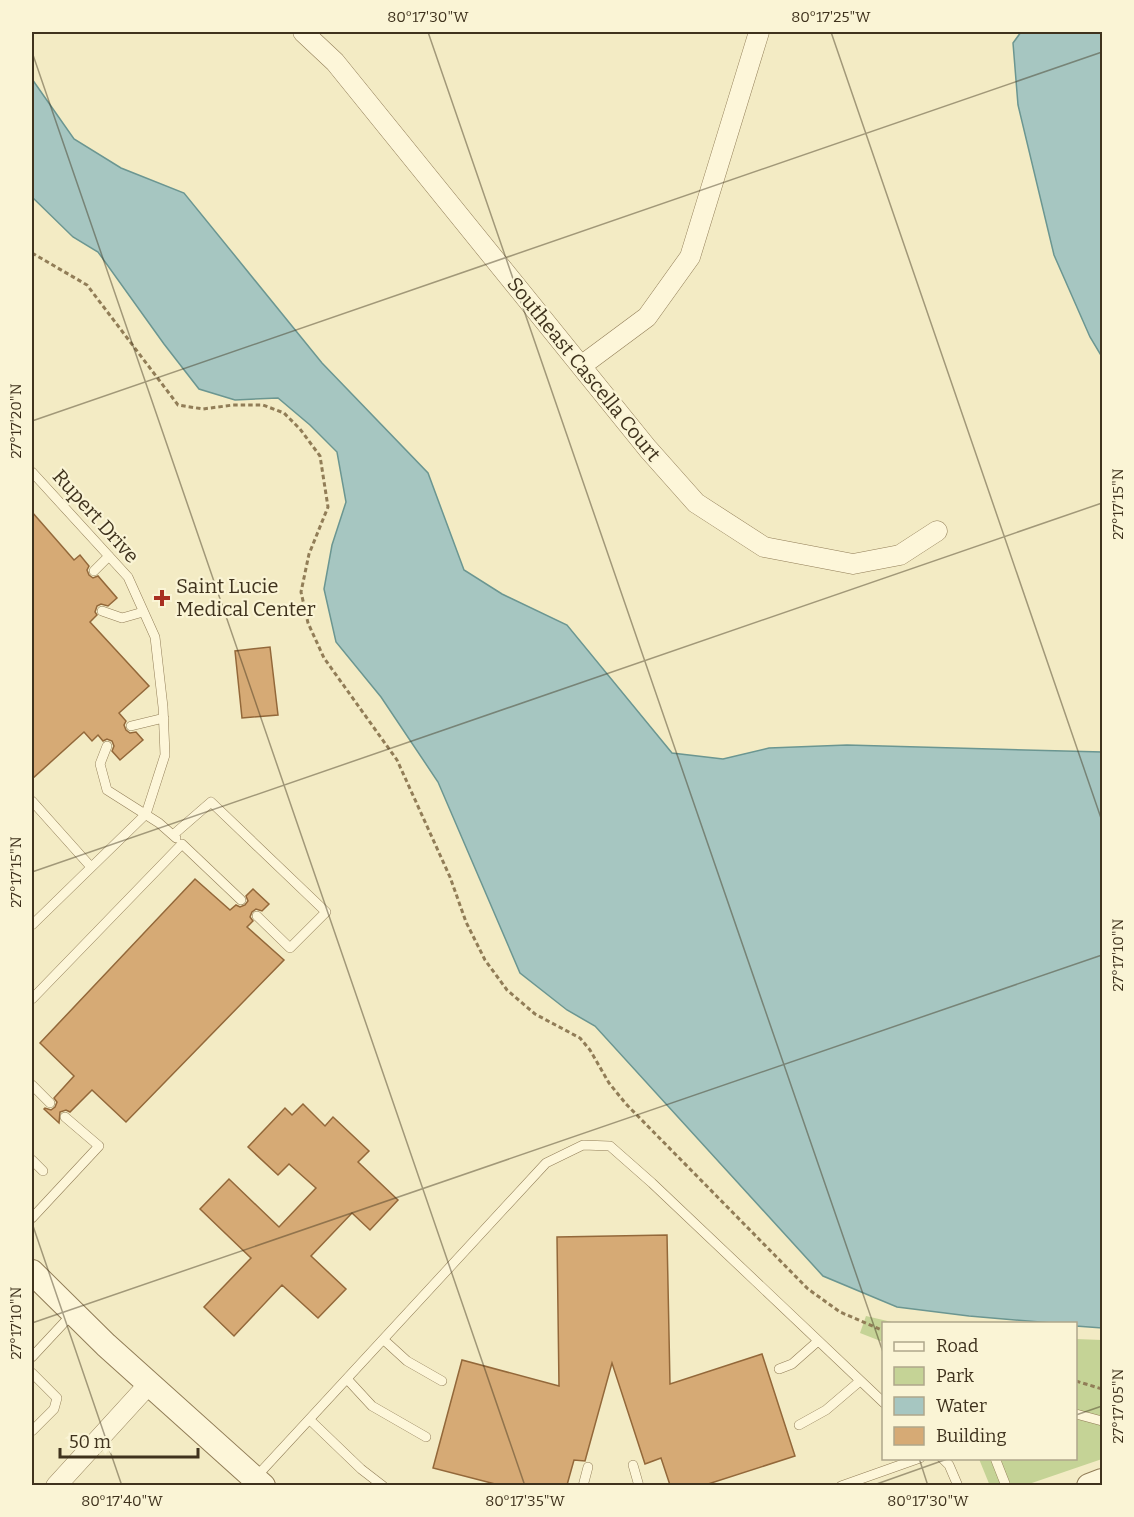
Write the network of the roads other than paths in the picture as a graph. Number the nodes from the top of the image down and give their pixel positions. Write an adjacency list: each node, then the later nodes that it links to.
1 (303, 32): 3 (street, Southeast Cascella Court)
2 (759, 32): 3 (street)
3 (582, 366): 5 (street, Southeast Cascella Court)
4 (32, 472): 6 (lane, Rupert Drive)
5 (937, 531)
6 (109, 556): 7 (lane); 9 (lane, Rupert Drive)
7 (94, 571)
8 (102, 611): 9 (lane)
9 (143, 612): 10 (lane, Rupert Drive)
10 (164, 718): 11 (lane); 14 (lane, Rupert Drive)
11 (131, 726)
12 (108, 746): 14 (lane)
13 (32, 801): 17 (lane)
14 (146, 814): 15 (lane); 17 (lane, Rupert Drive)
15 (173, 835): 16 (lane); 19 (lane)
16 (182, 844): 18 (lane); 21 (lane)
17 (91, 867): 20 (lane, Rupert Drive)
18 (241, 900)
19 (257, 916)
20 (32, 925)
21 (32, 999)
22 (32, 1086): 23 (lane)
23 (50, 1103)
24 (65, 1117): 27 (lane)
25 (32, 1160): 26 (lane)
26 (43, 1171)
27 (32, 1218)
28 (32, 1272): 29 (street)
29 (73, 1313): 32 (lane); 38 (street)
30 (384, 1340): 31 (lane); 35 (lane); 36 (lane)
31 (818, 1341): 33 (lane); 37 (lane)
32 (32, 1357)
33 (779, 1369)
34 (32, 1372): 44 (lane)
35 (348, 1380): 41 (lane); 45 (lane)
36 (442, 1381)
37 (860, 1381): 39 (lane); 43 (lane)
38 (149, 1384): 52 (street); 53 (street)
39 (882, 1401)
40 (1077, 1413): 42 (lane)
41 (310, 1420): 52 (lane); 54 (lane)
42 (1102, 1421)
43 (799, 1425)
44 (32, 1431)
45 (426, 1437)
46 (914, 1460): 57 (lane)
47 (944, 1460): 58 (lane)
48 (996, 1460): 59 (lane)
49 (633, 1465): 56 (lane)
50 (588, 1467): 55 (lane)
51 (1102, 1481): 60 (street)
52 (259, 1482)
53 (56, 1485)
54 (383, 1485)
55 (583, 1485)
56 (639, 1485)
57 (841, 1485)
58 (958, 1485)
59 (1006, 1485)
60 (1089, 1485)

